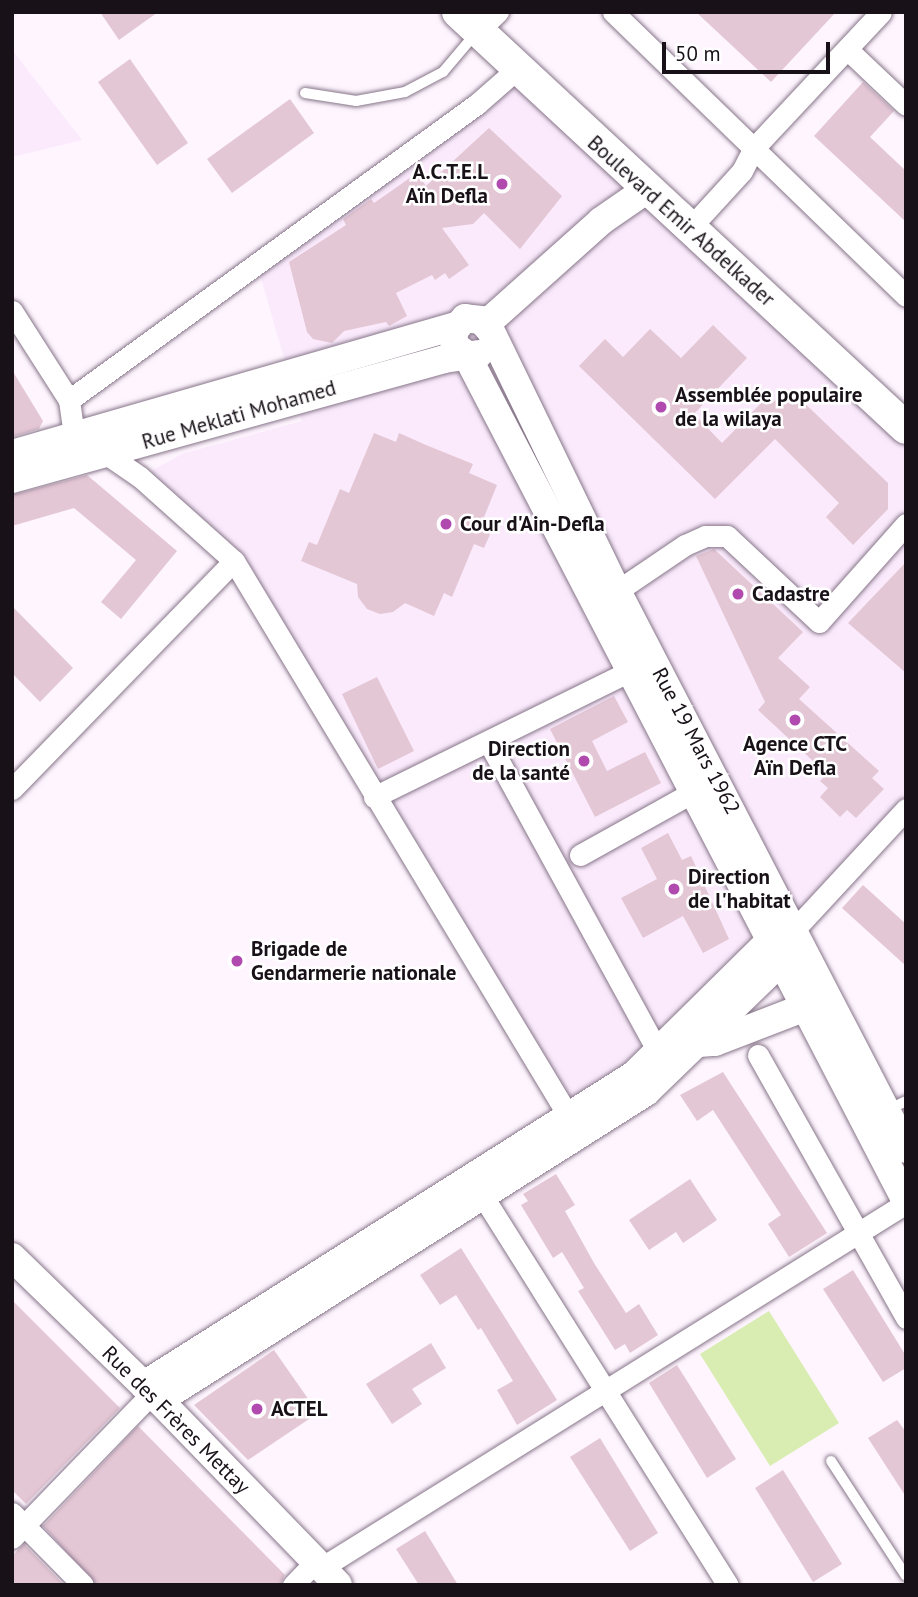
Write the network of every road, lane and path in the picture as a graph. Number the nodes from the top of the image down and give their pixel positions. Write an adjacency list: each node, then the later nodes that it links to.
1 (613, 12): 8 (street)
2 (881, 12): 4 (street)
3 (478, 19): 5 (main road, Boulevard Emir Abdelkader); 6 (lane)
4 (847, 49): 7 (street); 8 (street)
5 (517, 69): 9 (main road, Boulevard Emir Abdelkader); 16 (street)
6 (305, 93)
7 (906, 105)
8 (753, 149): 10 (street); 11 (street)
9 (646, 190): 10 (main road, Boulevard Emir Abdelkader); 14 (street)
10 (690, 228): 17 (main road, Boulevard Emir Abdelkader)
11 (906, 296)
12 (12, 311): 16 (street)
13 (455, 326): 14 (street); 15 (street); 18 (street, Rue Meklati Mohamed)
14 (488, 327): 15 (street); 24 (street, Rue 19 Mars 1962)
15 (466, 354): 19 (street, Rue Meklati Mohamed); 25 (street, Rue 19 Mars 1962)
16 (69, 400): 18 (street)
17 (906, 428)
18 (74, 436): 20 (street, Rue Meklati Mohamed)
19 (105, 453): 21 (street, Rue Meklati Mohamed); 23 (street)
20 (12, 454)
21 (12, 479)
22 (906, 524): 24 (street)
23 (234, 561): 27 (street); 29 (street)
24 (617, 591): 32 (street, Rue 19 Mars 1962)
25 (630, 671): 26 (street); 28 (street, Rue 19 Mars 1962)
26 (489, 743): 29 (street); 35 (street)
27 (12, 789)
28 (693, 792): 31 (street); 32 (street, Rue 19 Mars 1962)
29 (374, 797): 38 (street)
30 (906, 809): 32 (street)
31 (580, 855)
32 (782, 944): 33 (street); 34 (street); 35 (street); 37 (street, Rue 19 Mars 1962)
33 (803, 1007): 34 (street); 41 (street)
34 (699, 1044): 40 (street)
35 (659, 1053): 38 (street)
36 (758, 1055): 42 (street)
37 (896, 1106): 39 (street, Rue 19 Mars 1962)
38 (569, 1117): 45 (street)
39 (906, 1149)
40 (484, 1198): 45 (street); 46 (street)
41 (906, 1202): 42 (street)
42 (856, 1233): 44 (street); 46 (street)
43 (12, 1257): 45 (street, Rue des Frères Mettay)
44 (906, 1318)
45 (152, 1393): 48 (street); 49 (street, Rue des Frères Mettay)
46 (607, 1393): 49 (street); 53 (street)
47 (831, 1461): 50 (lane)
48 (16, 1526): 51 (street)
49 (325, 1572): 52 (street)
50 (906, 1576)
51 (83, 1585)
52 (293, 1585)
53 (728, 1585)

